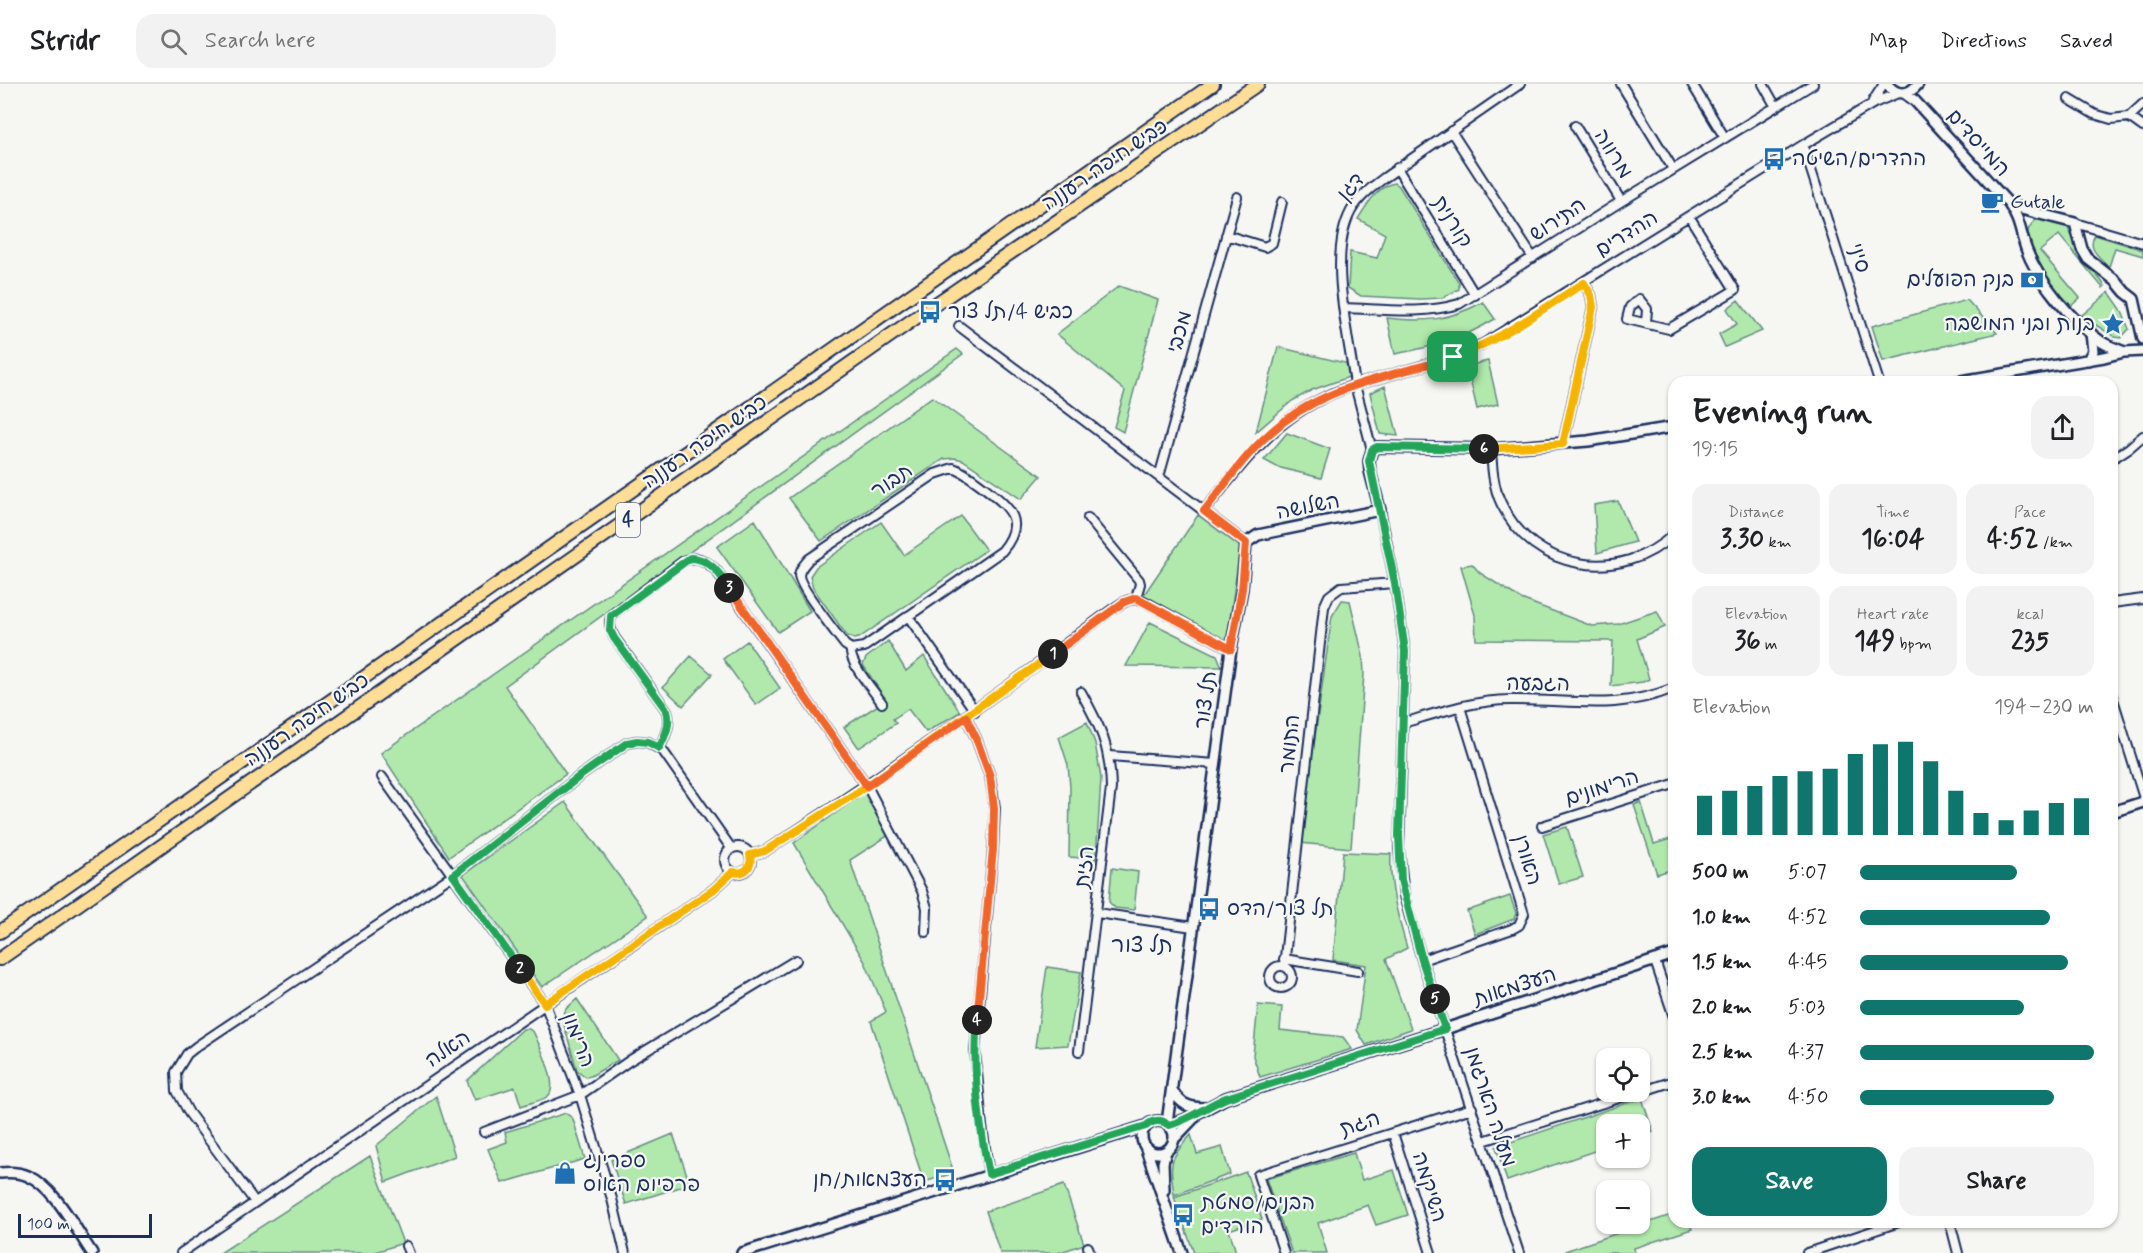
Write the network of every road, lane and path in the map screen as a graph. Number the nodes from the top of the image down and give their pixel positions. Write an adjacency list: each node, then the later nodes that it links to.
1 (1213, 84): 91 (highway, כביש חיפה רעננה / 4)
2 (1258, 84): 94 (highway, כביש חיפה רעננה / 4)
3 (1520, 84): 19 (street, דגן)
4 (1621, 84): 23 (street)
5 (1692, 84): 20 (street)
6 (1763, 84): 14 (street)
7 (1813, 84): 14 (street, התירוש)
8 (1885, 84): 10 (street, המייסדים); 13 (street, ההדרים)
9 (1917, 85): 10 (street); 15 (street, המייסדים)
10 (1901, 93): 13 (street, ההדרים); 15 (street, המייסדים)
11 (2069, 99): 16 (street)
12 (2143, 104): 16 (street)
13 (1870, 105): 21 (street, ההדרים)
14 (1776, 106): 20 (street, התירוש)
15 (1920, 107): 27 (street, המייסדים)
16 (2129, 117): 18 (street)
17 (1575, 126): 25 (street, מרווה)
18 (2143, 127)
19 (1451, 131): 22 (street, דגן); 34 (street)
20 (1725, 138): 23 (street, התירוש)
21 (1803, 146): 29 (street, ההדרים); 45 (street, סיני)
22 (1397, 168): 36 (street, קורנית); 37 (street, דגן)
23 (1673, 169): 25 (street, התירוש)
24 (1237, 197): 32 (street, מכבי)
25 (1621, 201): 34 (street, התירוש)
26 (1282, 202): 32 (street)
27 (2009, 204): 28 (street, המייסדים); 31 (street, המייסדים)
28 (2035, 213): 30 (street, המייסדים); 31 (street)
29 (1689, 216): 35 (street, ההדרים); 38 (street)
30 (2075, 223): 33 (street); 41 (street)
31 (2022, 232): 40 (street, המייסדים)
32 (1226, 235): 54 (street, מכבי)
33 (2143, 243)
34 (1533, 258): 36 (street, התירוש)
35 (1584, 283): 47 (street, ההדרים); 50 (street)
36 (1475, 295): 37 (street, התירוש)
37 (1344, 308): 47 (street, דגן)
38 (1646, 323)
39 (959, 326): 54 (street)
40 (2091, 333): 43 (street, המייסדים); 44 (street)
41 (2143, 339)
42 (2143, 351): 43 (street)
43 (2124, 352): 44 (street)
44 (2088, 360): 46 (street)
45 (1877, 376)
46 (2013, 376)
47 (1355, 385): 52 (street); 56 (street, ההדרים)
48 (1668, 428): 50 (street)
49 (2143, 436): 53 (street)
50 (1563, 444): 51 (street)
51 (1491, 449): 52 (street); 58 (street)
52 (1372, 450): 55 (street)
53 (2118, 455)
54 (1159, 477): 56 (street)
55 (1380, 510): 59 (street, השלושה); 60 (street, מעלה הארגמן)
56 (1204, 511): 59 (street)
57 (1088, 518): 61 (street)
58 (1668, 540)
59 (1246, 543): 66 (street, תל צור)
60 (1395, 583): 74 (street, מעלה הארגמן); 98 (street, התומר)
61 (1136, 598): 66 (street); 71 (street)
62 (2143, 598): 63 (street)
63 (2118, 602)
64 (908, 616): 65 (street, תבור); 65 (street, תבור); 71 (street)
65 (851, 649): 69 (street)
66 (1231, 649): 77 (street, תל צור)
67 (1081, 692): 76 (street, הזית)
68 (1668, 692): 70 (street, הגבעה)
69 (882, 703)
70 (1460, 707): 74 (street, הגבעה); 96 (street, האורן)
71 (975, 711): 73 (street)
72 (2118, 715): 81 (street)
73 (966, 717): 79 (street); 122 (street)
74 (1403, 723): 96 (street, מעלה הארגמן)
75 (659, 748): 79 (street); 85 (street); 88 (street)
76 (1110, 756): 77 (street); 89 (street, הזית)
77 (1215, 764): 90 (street, תל צור)
78 (382, 777): 88 (street, הרימון)
79 (867, 786): 86 (street); 92 (street)
80 (1668, 786): 84 (street, הרימונים)
81 (2143, 795)
82 (2143, 802): 83 (street)
83 (2118, 810)
84 (1542, 826)
85 (731, 848): 86 (street); 87 (street)
86 (750, 855): 87 (street)
87 (733, 872): 100 (street, האלה)
88 (453, 875): 100 (street, הרימון); 124 (street)
89 (1097, 913): 90 (street); 102 (street, הזית)
90 (1193, 927): 103 (street, תל צור)
91 (0, 932)
92 (926, 932)
93 (1668, 956): 97 (street, העצמאות)
94 (0, 958)
95 (796, 960): 107 (street)
96 (1422, 960): 101 (street, מעלה הארגמן)
97 (1655, 960): 99 (street); 101 (street, העצמאות)
98 (1358, 971)
99 (1668, 999)
100 (545, 1004): 107 (street, הרימון); 124 (street, האלה)
101 (1445, 1029): 109 (street, העצמאות); 110 (street, מעלה הארגמן)
102 (1079, 1051)
103 (1174, 1077): 106 (street, תל צור); 112 (street, תל צור)
104 (1668, 1083): 105 (street)
105 (1650, 1089)
106 (1172, 1090): 109 (street); 113 (street, תל צור)
107 (580, 1095): 114 (street); 130 (street, הרימון)
108 (1607, 1102): 118 (street)
109 (1206, 1108): 111 (street, העצמאות)
110 (1472, 1108): 115 (street, הגת); 118 (street, מעלה הארגמן)
111 (1197, 1114): 113 (street, העצמאות); 117 (street, העצמאות)
112 (1150, 1123): 113 (street); 116 (street); 119 (street)
113 (1168, 1124): 117 (street)
114 (484, 1132)
115 (1393, 1133): 133 (street, הגת); 134 (street, השיקמה)
116 (1116, 1134): 119 (street); 122 (street)
117 (1174, 1139): 120 (street)
118 (1483, 1141): 135 (street, מעלה הארגמן)
119 (1144, 1143): 120 (street); 123 (street)
120 (1166, 1151): 123 (street)
121 (0, 1173): 128 (street)
122 (989, 1174): 131 (street)
123 (1164, 1201): 132 (street)
124 (255, 1202): 129 (street, האלה)
125 (1884, 1228): 127 (street)
126 (1952, 1228): 137 (street)
127 (1828, 1250): 136 (street)
128 (92, 1253)
129 (181, 1253)
130 (625, 1253)
131 (742, 1253)
132 (1182, 1253)
133 (1284, 1253)
134 (1431, 1253)
135 (1519, 1253)
136 (1807, 1253)
137 (1958, 1253)

